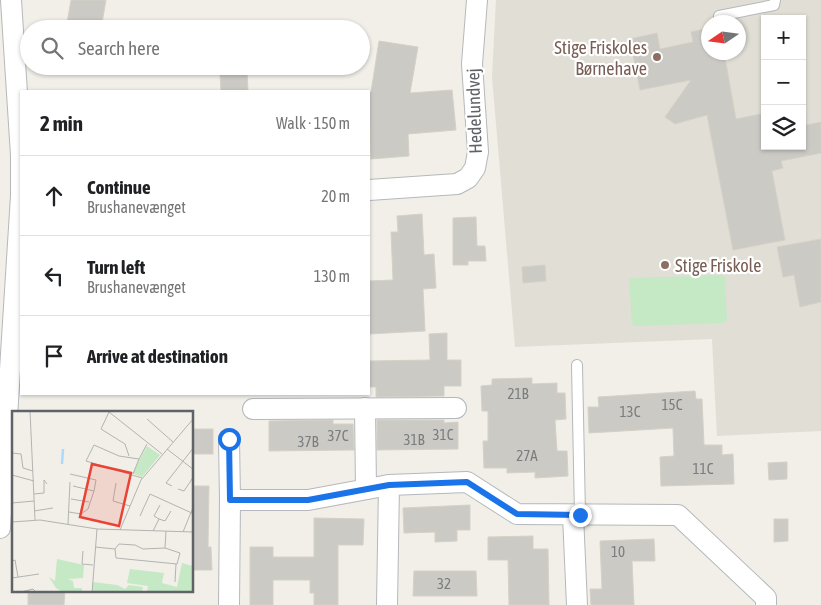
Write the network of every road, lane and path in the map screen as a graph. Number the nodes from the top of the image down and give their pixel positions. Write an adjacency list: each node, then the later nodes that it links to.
1 (11, 0): 5 (street)
2 (477, 0): 6 (street, Hedelundvej)
3 (775, 0): 4 (lane)
4 (724, 15)
5 (20, 140)
6 (370, 190)
7 (20, 212): 17 (street)
8 (577, 365): 16 (lane)
9 (366, 408): 10 (street); 11 (street); 14 (street)
10 (456, 408)
11 (253, 409)
12 (229, 439): 15 (street)
13 (389, 485): 14 (street); 16 (street); 19 (street)
14 (366, 489): 15 (street)
15 (230, 500): 18 (street)
16 (577, 515): 20 (street); 21 (street)
17 (0, 528)
18 (229, 605)
19 (387, 605)
20 (577, 605)
21 (766, 605)

